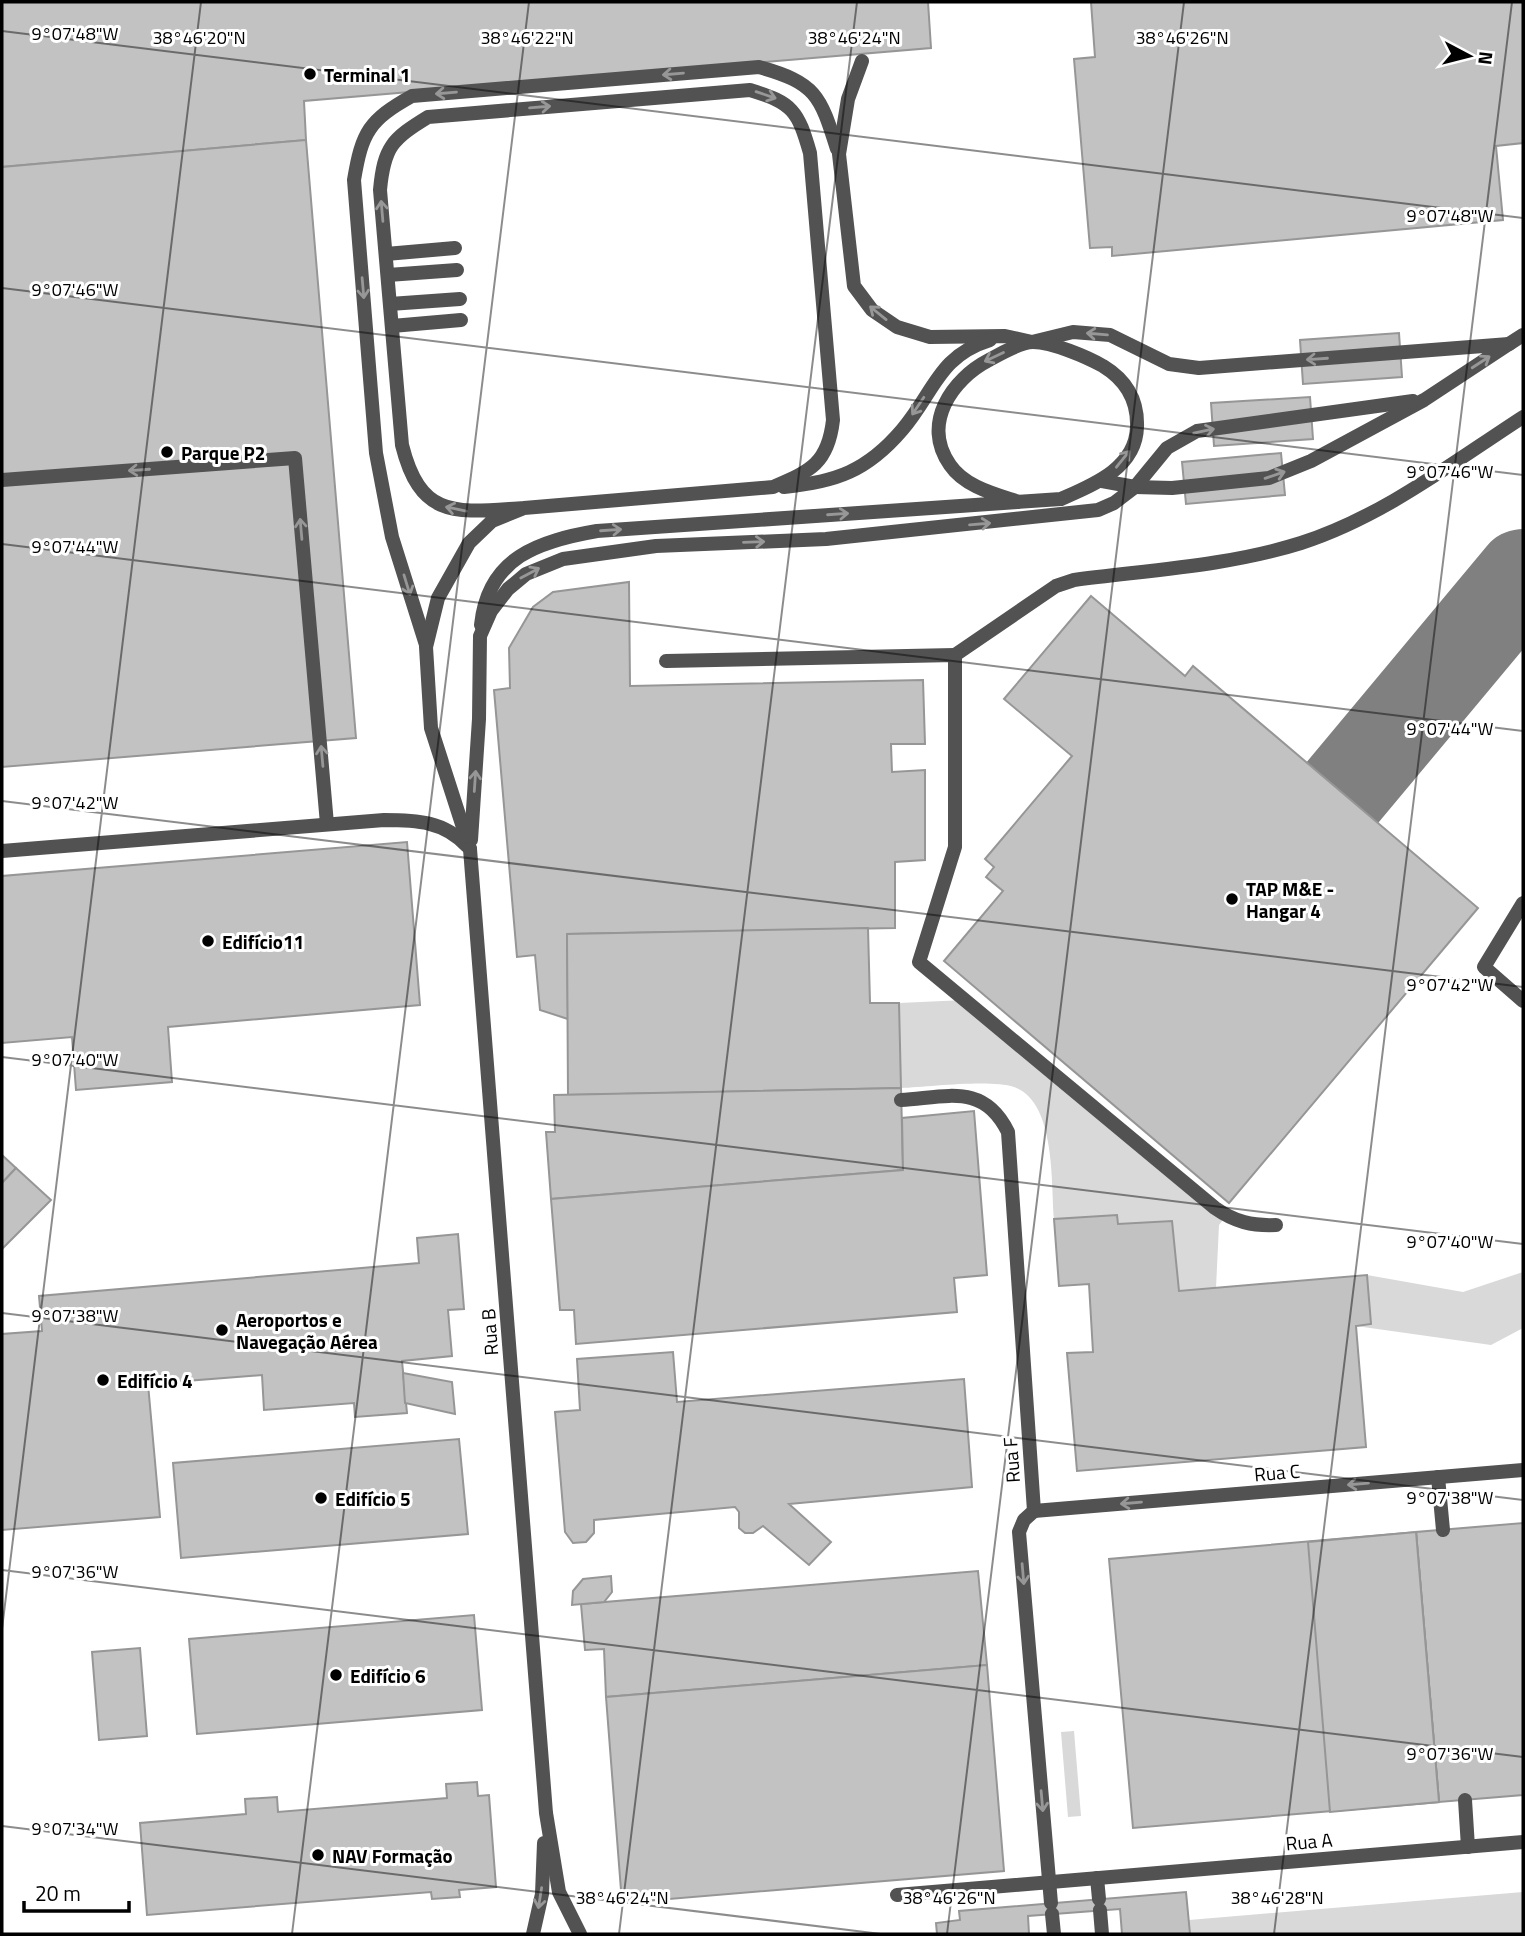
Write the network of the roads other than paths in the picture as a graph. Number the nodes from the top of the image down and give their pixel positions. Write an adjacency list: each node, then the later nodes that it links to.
1 (862, 61): 2 (street)
2 (839, 154): 12 (street, one-way to 2); 24 (street, one-way to 24)
3 (455, 248): 4 (street)
4 (386, 254): 6 (street); 20 (street, one-way to 20)
5 (457, 270): 6 (street)
6 (388, 275): 8 (street)
7 (460, 299): 8 (street)
8 (390, 304): 10 (street)
9 (461, 320): 10 (street)
10 (392, 326): 22 (street, one-way to 10)
11 (1523, 335): 14 (street)
12 (1005, 336): 13 (street); 20 (street, one-way to 20)
13 (1032, 342): 14 (street, one-way to 13); 18 (street, one-way to 13); 21 (street, one-way to 21)
14 (1510, 344): 15 (street, one-way to 14)
15 (1424, 400): 19 (street, one-way to 15); 19 (street, one-way to 15)
16 (1523, 417): 25 (street)
17 (2, 480): 27 (street, one-way to 17)
18 (1102, 481): 19 (street); 21 (street)
19 (1135, 487): 23 (street, one-way to 19)
20 (773, 488): 22 (street)
21 (1019, 502): 23 (street, one-way to 21)
22 (524, 508): 24 (street)
23 (480, 636): 28 (street, one-way to 23)
24 (426, 647): 28 (street)
25 (955, 655): 26 (street); 33 (street)
26 (666, 661)
27 (327, 824): 28 (street); 29 (street)
28 (470, 849): 39 (street, Rua B)
29 (2, 851)
30 (1523, 903): 31 (street)
31 (1523, 1001)
32 (901, 1100): 36 (street, Rua F)
33 (1276, 1226)
34 (1523, 1470): 35 (street, Rua C)
35 (1438, 1478): 36 (street, Rua C, one-way to 36); 37 (street)
36 (1034, 1511): 43 (street, Rua F, one-way to 43)
37 (1443, 1530)
38 (1465, 1800): 41 (street)
39 (545, 1813): 45 (street, one-way to 45); 46 (street)
40 (1523, 1842): 41 (street, Rua A)
41 (1468, 1847): 42 (street, Rua A)
42 (1097, 1878): 43 (street, Rua A); 48 (street)
43 (1049, 1882): 44 (street, Rua A); 47 (street, Rua F)
44 (897, 1895)
45 (533, 1934)
46 (580, 1934)
47 (1054, 1934)
48 (1102, 1934)

